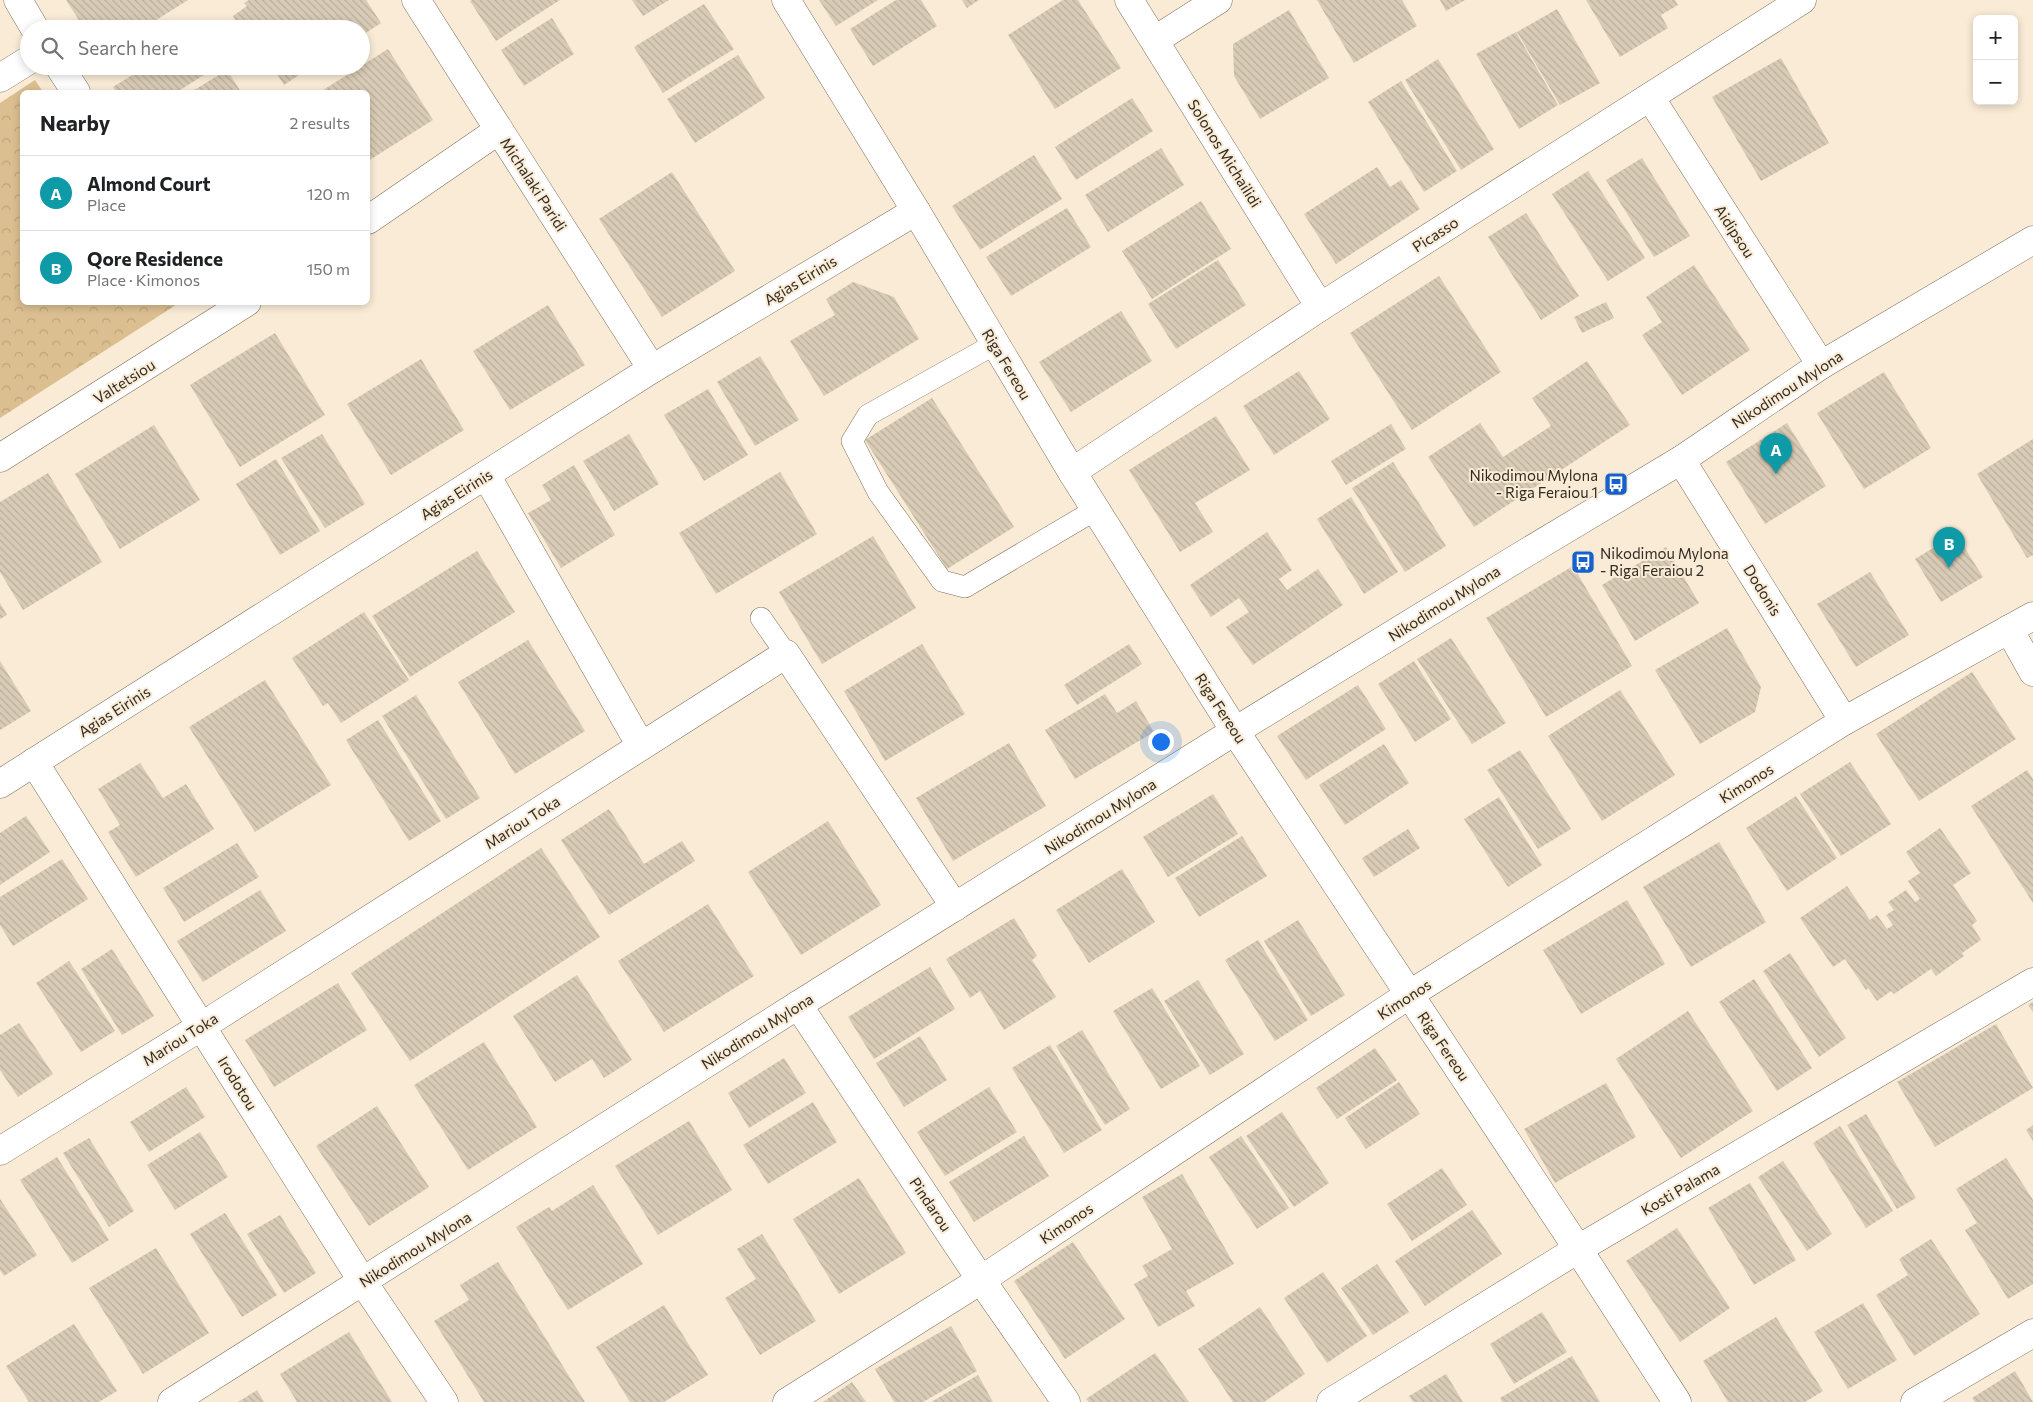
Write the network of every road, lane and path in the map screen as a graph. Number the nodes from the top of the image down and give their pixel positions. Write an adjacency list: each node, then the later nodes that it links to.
1 (18, 0): 7 (street)
2 (416, 0): 14 (street, Michalaki Paridi)
3 (786, 0): 15 (street, Riga Fereou)
4 (1129, 0): 8 (street, Solonos Michailidi)
5 (1218, 0): 8 (street)
6 (1802, 0): 13 (street, Picasso)
7 (30, 20)
8 (1154, 40): 19 (street, Solonos Michailidi)
9 (20, 66): 11 (street)
10 (65, 75): 12 (street)
11 (0, 78)
12 (75, 90)
13 (1650, 97): 19 (street, Picasso); 22 (street, Aidipsou)
14 (499, 130): 16 (street); 23 (street, Michalaki Paridi)
15 (916, 211): 21 (street, Riga Fereou); 23 (street, Agias Eirinis)
16 (370, 219)
17 (2033, 240): 22 (street, Nikodimou Mylona)
18 (237, 305): 20 (street, Valtetsiou)
19 (1320, 307): 26 (street, Picasso)
20 (217, 311): 24 (street, Valtetsiou)
21 (995, 344): 26 (street, Riga Fereou); 28 (lane)
22 (1820, 365): 25 (street, Nikodimou Mylona)
23 (652, 369): 27 (street, Agias Eirinis)
24 (0, 458)
25 (1682, 460): 34 (street, Dodonis); 35 (street, Nikodimou Mylona)
26 (1072, 472): 28 (street, Riga Fereou)
27 (486, 475): 36 (street); 37 (street, Agias Eirinis)
28 (1095, 510): 35 (street, Riga Fereou)
29 (2033, 616): 31 (street, Kimonos)
30 (761, 618): 32 (lane)
31 (2009, 629): 33 (street); 34 (street, Kimonos)
32 (786, 654): 36 (street, Mariou Toka); 39 (street)
33 (2033, 672)
34 (1844, 721): 41 (street, Kimonos)
35 (1236, 731): 39 (street, Nikodimou Mylona); 41 (street, Riga Fereou)
36 (641, 746): 43 (street, Mariou Toka)
37 (34, 762): 38 (street, Agias Eirinis); 43 (street, Irodotou)
38 (0, 784)
39 (955, 907): 42 (street, Nikodimou Mylona)
40 (2033, 982): 45 (street, Kosti Palama)
41 (1410, 994): 45 (street, Riga Fereou); 46 (street, Kimonos)
42 (798, 1005): 46 (street, Pindarou); 47 (street, Nikodimou Mylona)
43 (202, 1026): 44 (street, Mariou Toka); 47 (street, Irodotou)
44 (0, 1151)
45 (1578, 1249): 53 (street, Kosti Palama); 54 (street, Riga Fereou)
46 (981, 1280): 51 (street, Kimonos); 52 (street, Pindarou)
47 (363, 1282): 49 (street, Nikodimou Mylona); 50 (street, Irodotou)
48 (2033, 1333): 55 (street)
49 (172, 1402)
50 (444, 1402)
51 (787, 1402)
52 (1066, 1402)
53 (1331, 1402)
54 (1677, 1402)
55 (1915, 1402)

